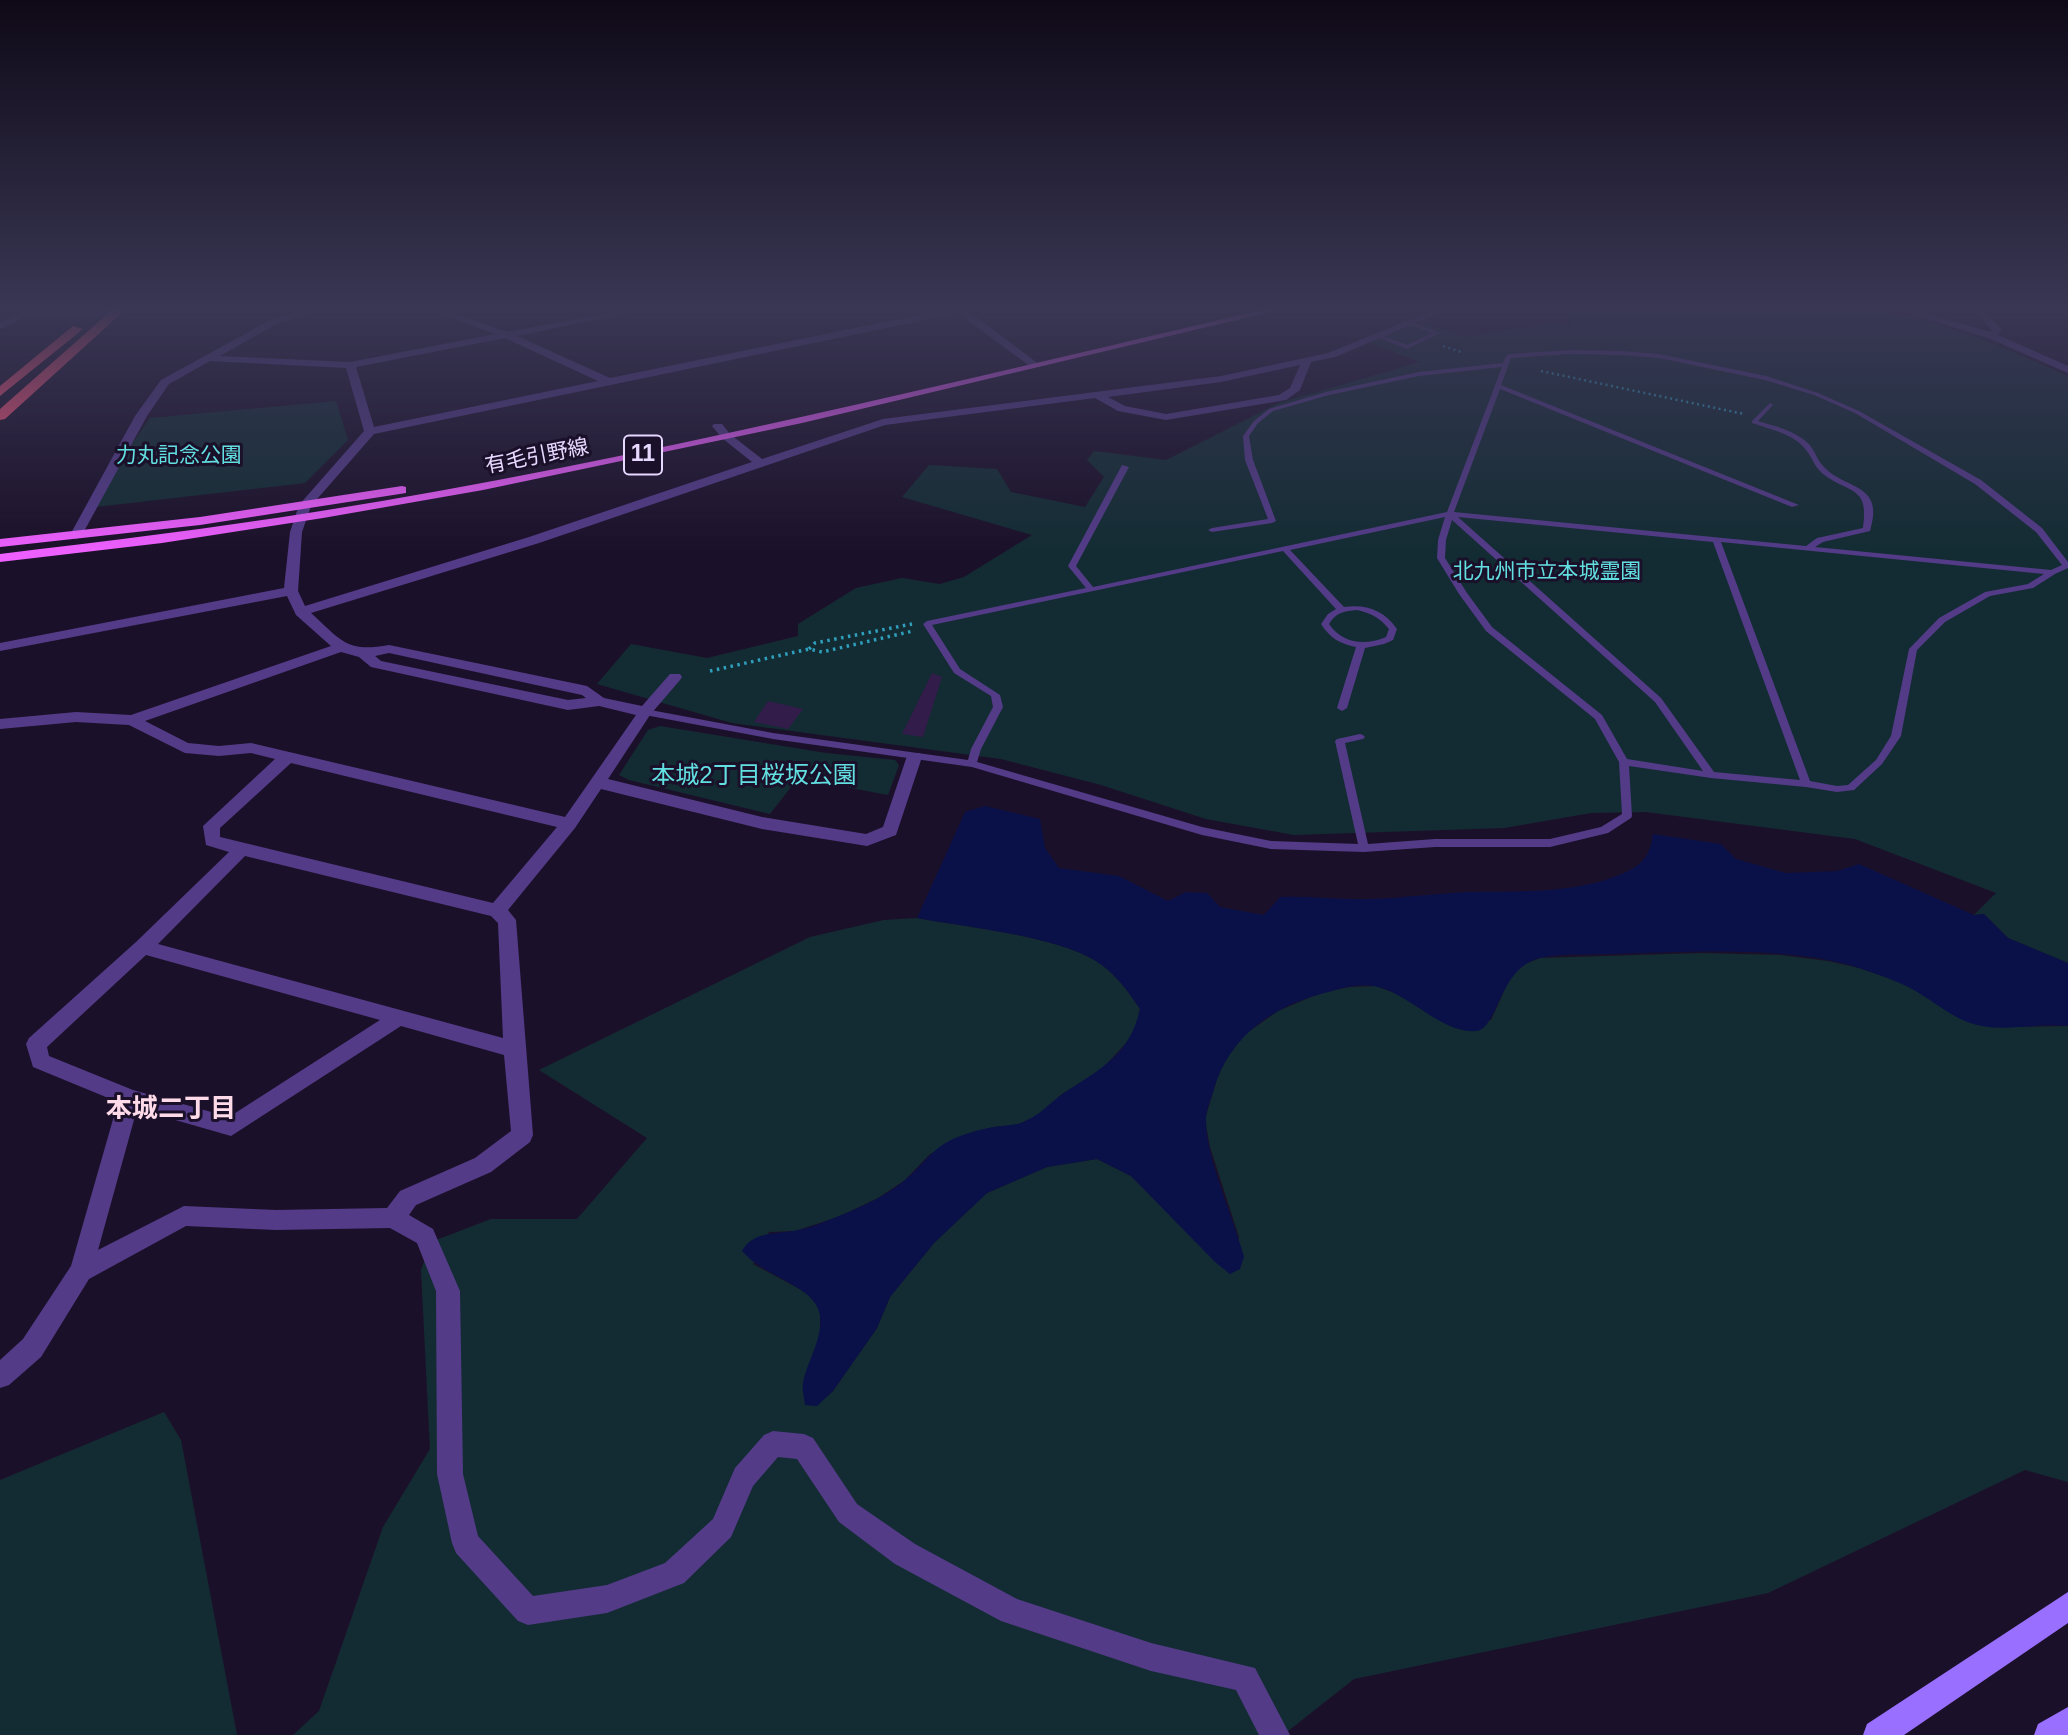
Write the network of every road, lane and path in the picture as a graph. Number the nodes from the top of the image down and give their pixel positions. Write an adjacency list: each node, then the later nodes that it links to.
1 (29, 390): 16 (highway)
2 (159, 390): 28 (street)
3 (358, 390): 19 (street)
4 (565, 390): 19 (street)
5 (876, 390): 18 (main road, 有毛引野線 / 11)
6 (926, 390): 20 (main road, 有毛引野線 / 11)
7 (1129, 390): 14 (street)
8 (1296, 390): 14 (street)
9 (1343, 390): 27 (lane)
10 (1496, 390): 25 (lane)
11 (1507, 390): 24 (lane)
12 (1626, 390): 17 (path)
13 (1803, 390): 34 (lane)
14 (1095, 394): 21 (street)
15 (1770, 405): 17 (lane)
16 (0, 416)
17 (1754, 416): 31 (lane)
18 (718, 426): 20 (street); 23 (main road, 有毛引野線 / 11)
19 (370, 431): 23 (street)
20 (726, 436): 21 (street); 26 (main road, 有毛引野線 / 11)
21 (760, 463): 38 (street)
22 (1125, 467): 35 (lane)
23 (305, 505): 26 (street); 28 (main road, 有毛引野線 / 11)
24 (1795, 505)
25 (1450, 514): 29 (lane); 32 (lane); 52 (lane); 54 (lane)
26 (299, 521): 33 (main road, 有毛引野線 / 11); 36 (street)
27 (1212, 530)
28 (75, 535): 30 (main road, 有毛引野線 / 11)
29 (1716, 540): 31 (lane); 56 (lane)
30 (0, 543)
31 (1808, 548): 34 (lane)
32 (1286, 550): 35 (lane); 37 (lane)
33 (0, 558)
34 (2052, 572): 56 (lane)
35 (1090, 588): 53 (lane)
36 (291, 592): 38 (street); 40 (street)
37 (1341, 609): 39 (lane); 39 (lane)
38 (301, 612): 41 (street)
39 (1361, 646): 45 (lane)
40 (0, 647)
41 (341, 648): 46 (street); 47 (street)
42 (809, 649): 42 (path); 43 (path)
43 (710, 671)
44 (676, 677): 46 (street)
45 (1342, 708)
46 (645, 712): 50 (lane); 55 (street)
47 (132, 720): 48 (street); 51 (street)
48 (0, 723)
49 (1360, 737): 58 (lane)
50 (914, 757): 53 (lane); 55 (street)
51 (286, 758): 57 (street); 59 (street)
52 (1624, 762): 54 (lane); 58 (lane)
53 (972, 764): 58 (lane)
54 (1711, 775): 56 (lane)
55 (597, 782): 57 (street)
56 (1806, 784)
57 (569, 824): 60 (street)
58 (1364, 848)
59 (242, 849): 60 (street); 61 (street)
60 (497, 911): 63 (street)
61 (143, 947): 62 (street); 64 (street)
62 (399, 1017): 63 (street); 64 (street)
63 (514, 1049): 65 (street)
64 (130, 1098): 66 (street)
65 (393, 1218): 66 (street); 70 (street)
66 (81, 1270): 67 (street)
67 (0, 1376)
68 (2068, 1606): 71 (street)
69 (2068, 1722): 72 (street)
70 (1275, 1735)
71 (1878, 1735)
72 (2049, 1735)

